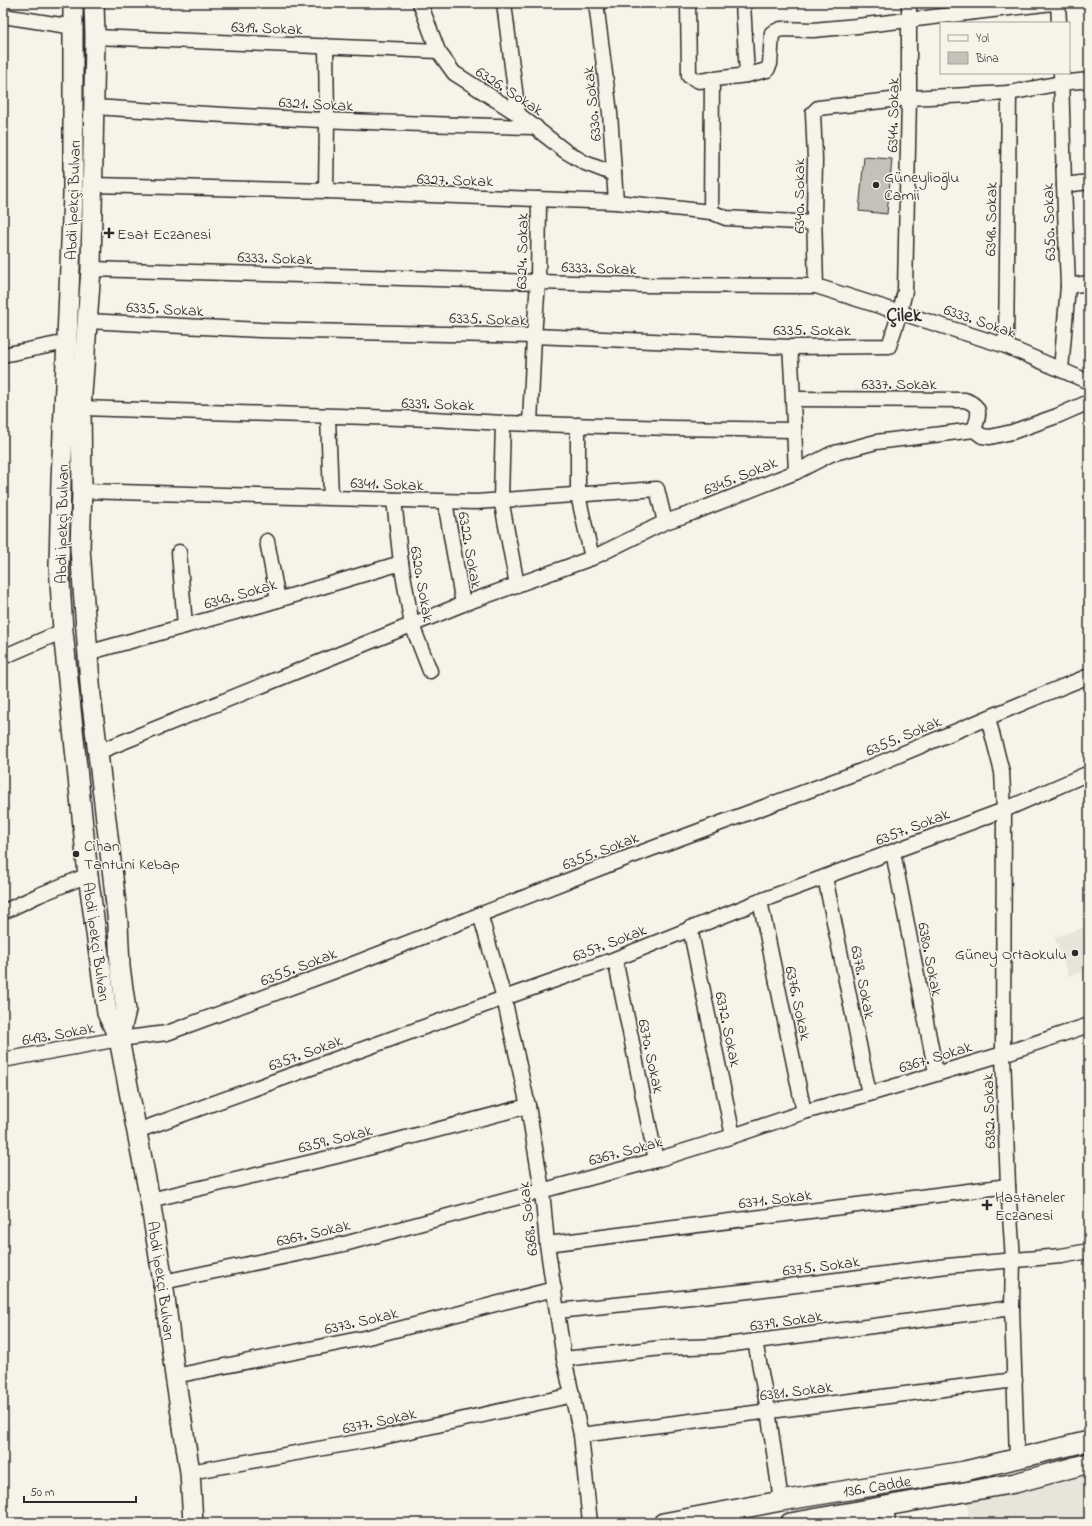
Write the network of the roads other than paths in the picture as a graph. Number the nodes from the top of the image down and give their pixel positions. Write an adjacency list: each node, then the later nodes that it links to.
1 (73, 3): 14 (street, Abdi İpekçi Bulvarı)
2 (94, 3): 15 (street, Abdi İpekçi Bulvarı)
3 (420, 3): 17 (street, 6326. Sokak)
4 (504, 3): 25 (street)
5 (596, 3): 28 (street, 6330. Sokak)
6 (688, 3): 20 (street)
7 (743, 3): 18 (street)
8 (909, 3): 12 (street, 6344. Sokak)
9 (1053, 3): 12 (street)
10 (1058, 3): 13 (street)
11 (3, 16): 14 (street)
12 (909, 20): 18 (street); 23 (street, 6344. Sokak)
13 (1059, 22)
14 (74, 27): 45 (street, Abdi İpekçi Bulvarı)
15 (95, 37): 16 (street, 6319. Sokak); 24 (street, Abdi İpekçi Bulvarı)
16 (326, 46): 17 (street, 6319. Sokak); 26 (street)
17 (438, 51): 25 (street, 6326. Sokak)
18 (747, 75): 20 (street)
19 (1061, 78): 21 (street); 22 (street); 31 (street, 6350. Sokak)
20 (712, 79): 35 (street)
21 (1089, 80)
22 (1008, 92): 23 (street); 47 (street, 6348. Sokak)
23 (910, 98): 36 (street, 6340. Sokak); 42 (street, 6344. Sokak)
24 (94, 107): 26 (street, 6321. Sokak); 30 (street, Abdi İpekçi Bulvarı)
25 (518, 114): 27 (street, 6326. Sokak)
26 (328, 120): 27 (street, 6321. Sokak); 32 (street)
27 (536, 127): 28 (street, 6326. Sokak)
28 (614, 174): 34 (street, 6330. Sokak)
29 (1089, 182): 31 (street)
30 (93, 185): 32 (street, 6327. Sokak); 37 (street, Abdi İpekçi Bulvarı)
31 (1064, 185): 41 (street, 6350. Sokak)
32 (326, 191): 33 (street, 6327. Sokak)
33 (539, 199): 34 (street, 6327. Sokak); 38 (street, 6324. Sokak)
34 (616, 202): 35 (street, 6327. Sokak)
35 (711, 212): 36 (street, 6327. Sokak)
36 (814, 223): 40 (street, 6340. Sokak)
37 (91, 269): 38 (street, 6333. Sokak); 43 (street, Abdi İpekçi Bulvarı)
38 (538, 282): 40 (street, 6333. Sokak); 44 (street, 6324. Sokak)
39 (1089, 283): 41 (street)
40 (816, 286): 42 (street, 6333. Sokak)
41 (1068, 286): 50 (street, 6350. Sokak)
42 (900, 312): 46 (street, 6344. Sokak); 47 (street, 6333. Sokak)
43 (87, 321): 44 (street, 6335. Sokak); 54 (street, Abdi İpekçi Bulvarı)
44 (534, 336): 48 (street, 6335. Sokak); 57 (street, 6324. Sokak)
45 (67, 342): 49 (street); 78 (street, Abdi İpekçi Bulvarı)
46 (889, 346): 48 (street, 6335. Sokak)
47 (1006, 346): 50 (street, 6333. Sokak)
48 (790, 347): 52 (street)
49 (3, 355)
50 (1061, 370): 51 (street, 6333. Sokak)
51 (1089, 382)
52 (794, 399): 59 (street); 60 (street, 6337. Sokak)
53 (1089, 402): 60 (street, 6345. Sokak)
54 (81, 408): 55 (street, 6339. Sokak); 62 (street, Abdi İpekçi Bulvarı)
55 (328, 417): 56 (street, 6339. Sokak); 64 (street)
56 (503, 423): 57 (street, 6339. Sokak); 65 (street)
57 (530, 424): 58 (street, 6339. Sokak)
58 (578, 425): 59 (street, 6339. Sokak); 63 (street)
59 (794, 430): 61 (street)
60 (974, 430): 61 (street, 6345. Sokak)
61 (796, 472): 68 (street, 6345. Sokak)
62 (82, 491): 64 (street, 6341. Sokak); 79 (street, Abdi İpekçi Bulvarı)
63 (578, 495): 65 (street, 6341. Sokak); 68 (street, 6341. Sokak); 71 (street)
64 (331, 497): 66 (street, 6341. Sokak)
65 (501, 499): 67 (street, 6341. Sokak); 73 (street)
66 (394, 500): 67 (street, 6341. Sokak); 72 (street, 6320. Sokak)
67 (445, 502): 75 (street, 6322. Sokak)
68 (665, 522): 71 (street, 6345. Sokak)
69 (267, 541): 74 (street)
70 (179, 552): 77 (street)
71 (592, 558): 73 (street, 6345. Sokak)
72 (401, 563): 74 (street, 6343. Sokak); 76 (street, 6320. Sokak)
73 (517, 585): 75 (street, 6345. Sokak)
74 (278, 600): 77 (street, 6343. Sokak)
75 (463, 604): 76 (street, 6345. Sokak)
76 (412, 625): 81 (street, 6320. Sokak); 84 (street, 6345. Sokak)
77 (185, 626): 79 (street, 6343. Sokak)
78 (63, 631): 80 (street); 88 (street, Abdi İpekçi Bulvarı)
79 (87, 653): 84 (street, Abdi İpekçi Bulvarı)
80 (3, 657)
81 (430, 671)
82 (1089, 676): 83 (street, 6355. Sokak)
83 (988, 718): 86 (street, 6382. Sokak); 92 (street, 6355. Sokak)
84 (98, 752): 97 (street, Abdi İpekçi Bulvarı)
85 (1089, 773): 86 (street, 6357. Sokak)
86 (1004, 810): 87 (street, 6357. Sokak); 98 (street, 6382. Sokak)
87 (893, 852): 89 (street, 6357. Sokak); 100 (street, 6380. Sokak)
88 (88, 875): 91 (street); 97 (street, Abdi İpekçi Bulvarı)
89 (825, 877): 90 (street, 6357. Sokak); 101 (street, 6378. Sokak)
90 (760, 901): 93 (street, 6357. Sokak); 103 (street, 6376. Sokak)
91 (3, 912)
92 (480, 914): 95 (street, 6368. Sokak); 97 (street, 6355. Sokak)
93 (690, 928): 94 (street, 6357. Sokak); 105 (street, 6372. Sokak)
94 (615, 959): 95 (street, 6357. Sokak); 106 (street, 6370. Sokak)
95 (504, 998): 102 (street, 6368. Sokak); 104 (street, 6357. Sokak)
96 (1089, 1025): 98 (street, 6367. Sokak)
97 (119, 1039): 99 (street, 6493. Sokak); 104 (street, Abdi İpekçi Bulvarı)
98 (1003, 1054): 100 (street, 6367. Sokak); 107 (street, 6382. Sokak)
99 (3, 1060)
100 (936, 1073): 101 (street, 6367. Sokak)
101 (869, 1094): 103 (street, 6367. Sokak)
102 (528, 1106): 108 (street, 6368. Sokak); 109 (street, 6359. Sokak)
103 (804, 1112): 105 (street, 6367. Sokak)
104 (137, 1131): 109 (street, Abdi İpekçi Bulvarı)
105 (733, 1136): 106 (street, 6367. Sokak)
106 (656, 1160): 108 (street, 6367. Sokak)
107 (1008, 1186): 110 (street, 6371. Sokak); 112 (street, 6382. Sokak)
108 (542, 1190): 110 (street, 6368. Sokak); 113 (street, 6367. Sokak)
109 (150, 1200): 113 (street, Abdi İpekçi Bulvarı)
110 (547, 1244): 114 (street, 6368. Sokak)
111 (1089, 1251): 112 (street, 6375. Sokak)
112 (1013, 1260): 115 (street, 6382. Sokak); 116 (street, 6375. Sokak)
113 (163, 1282): 119 (street, Abdi İpekçi Bulvarı)
114 (554, 1289): 116 (street, 6368. Sokak); 119 (street, 6373. Sokak)
115 (1012, 1308): 117 (street, 6379. Sokak); 120 (street, 6382. Sokak)
116 (557, 1311): 118 (street, 6368. Sokak)
117 (755, 1341): 118 (street, 6379. Sokak); 122 (street)
118 (564, 1358): 121 (street, 6368. Sokak)
119 (175, 1376): 127 (street, Abdi İpekçi Bulvarı)
120 (1015, 1380): 122 (street, 6381. Sokak); 125 (street, 6382. Sokak)
121 (573, 1395): 123 (street, 6368. Sokak); 127 (street, 6377. Sokak)
122 (768, 1410): 123 (street, 6381. Sokak); 128 (street)
123 (581, 1435): 131 (street, 6368. Sokak)
124 (1089, 1441): 125 (street, 136. Cadde)
125 (1017, 1458): 128 (street, 136. Cadde)
126 (1089, 1463): 129 (street, 136. Cadde)
127 (190, 1472): 130 (street, Abdi İpekçi Bulvarı)
128 (782, 1501): 132 (street, 136. Cadde)
129 (887, 1514): 133 (street, 136. Cadde)
130 (193, 1523)
131 (590, 1523)
132 (663, 1523)
133 (790, 1523)

